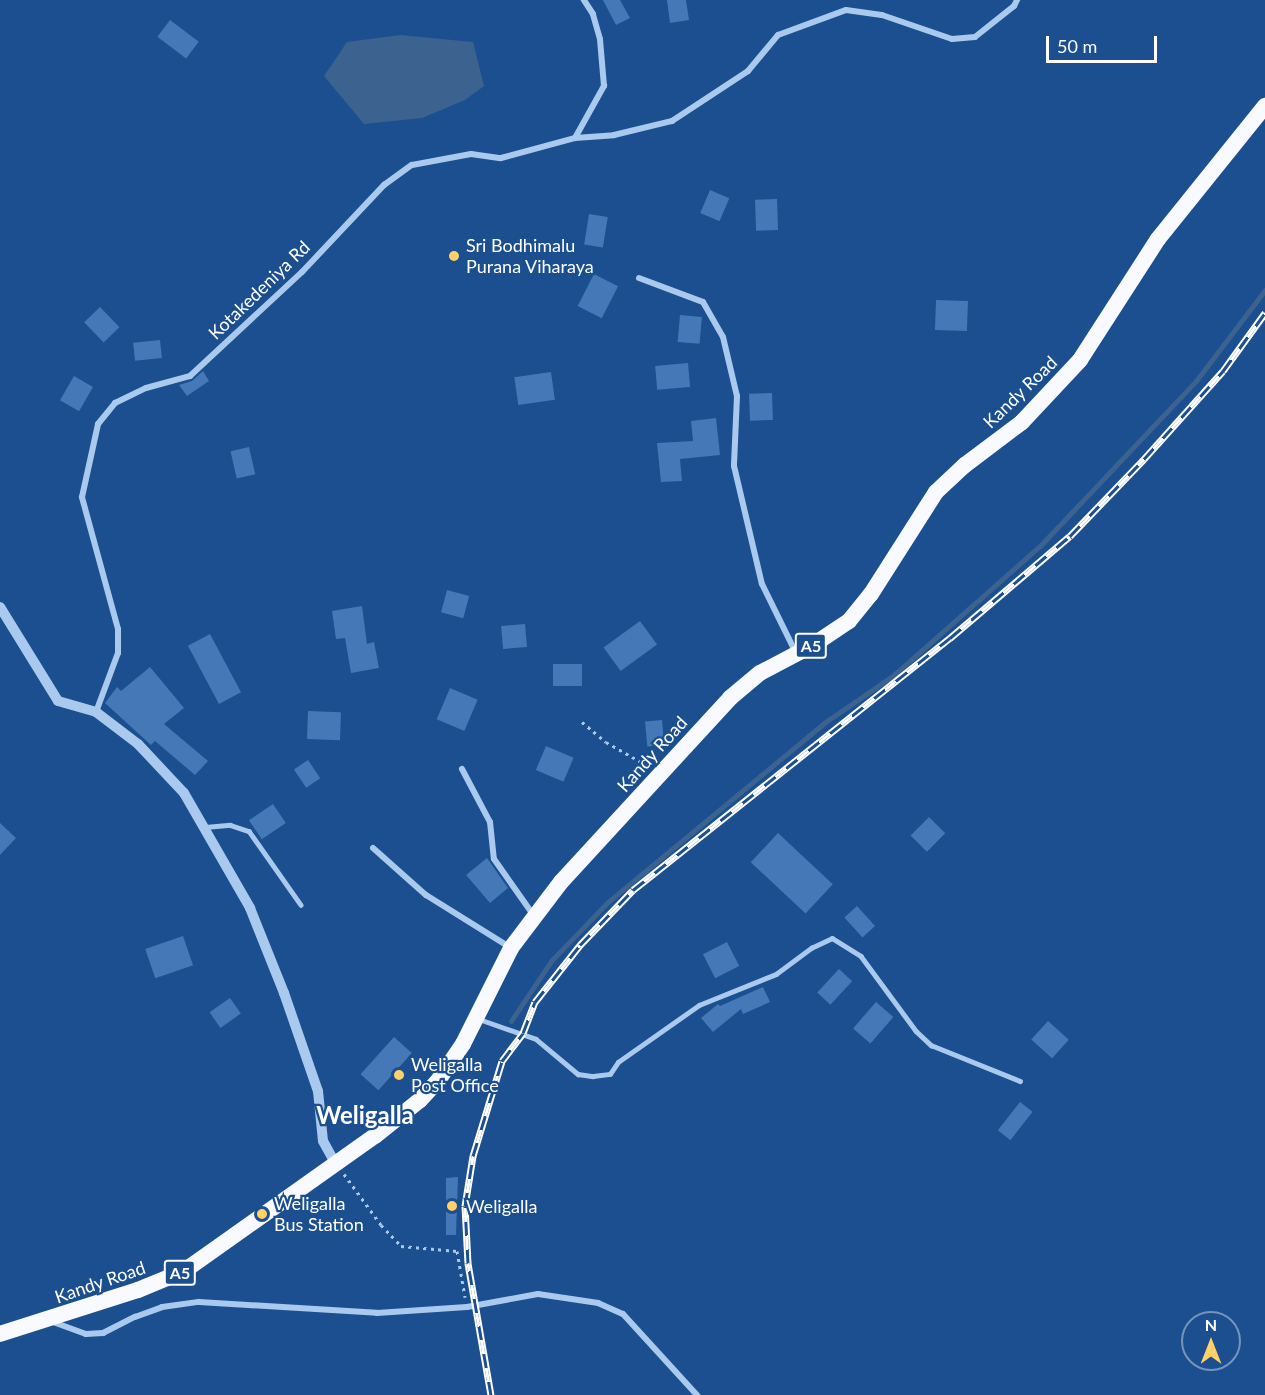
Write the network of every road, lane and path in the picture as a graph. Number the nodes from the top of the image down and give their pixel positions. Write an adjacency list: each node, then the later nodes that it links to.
1 (584, 0): 4 (street)
2 (1017, 0): 4 (street, Kotakedeniya Rd)
3 (1265, 105): 7 (highway, Kandy Road / A5)
4 (575, 138): 8 (street, Kotakedeniya Rd)
5 (639, 278): 7 (street)
6 (0, 607): 8 (street)
7 (796, 653): 11 (highway, Kandy Road / A5)
8 (96, 712): 12 (street)
9 (582, 722): 11 (path)
10 (462, 769): 15 (street)
11 (659, 774): 15 (highway, Kandy Road / A5)
12 (202, 827): 14 (lane); 19 (street)
13 (373, 848): 16 (street)
14 (301, 905)
15 (534, 916): 16 (highway, Kandy Road / A5)
16 (512, 948): 17 (highway, Kandy Road / A5)
17 (476, 1018): 18 (lane); 19 (highway, Kandy Road / A5)
18 (1020, 1081)
19 (335, 1163): 20 (path); 21 (highway, Kandy Road / A5)
20 (467, 1306): 21 (street); 23 (street)
21 (49, 1320): 22 (highway, Kandy Road / A5)
22 (0, 1334)
23 (697, 1395)

